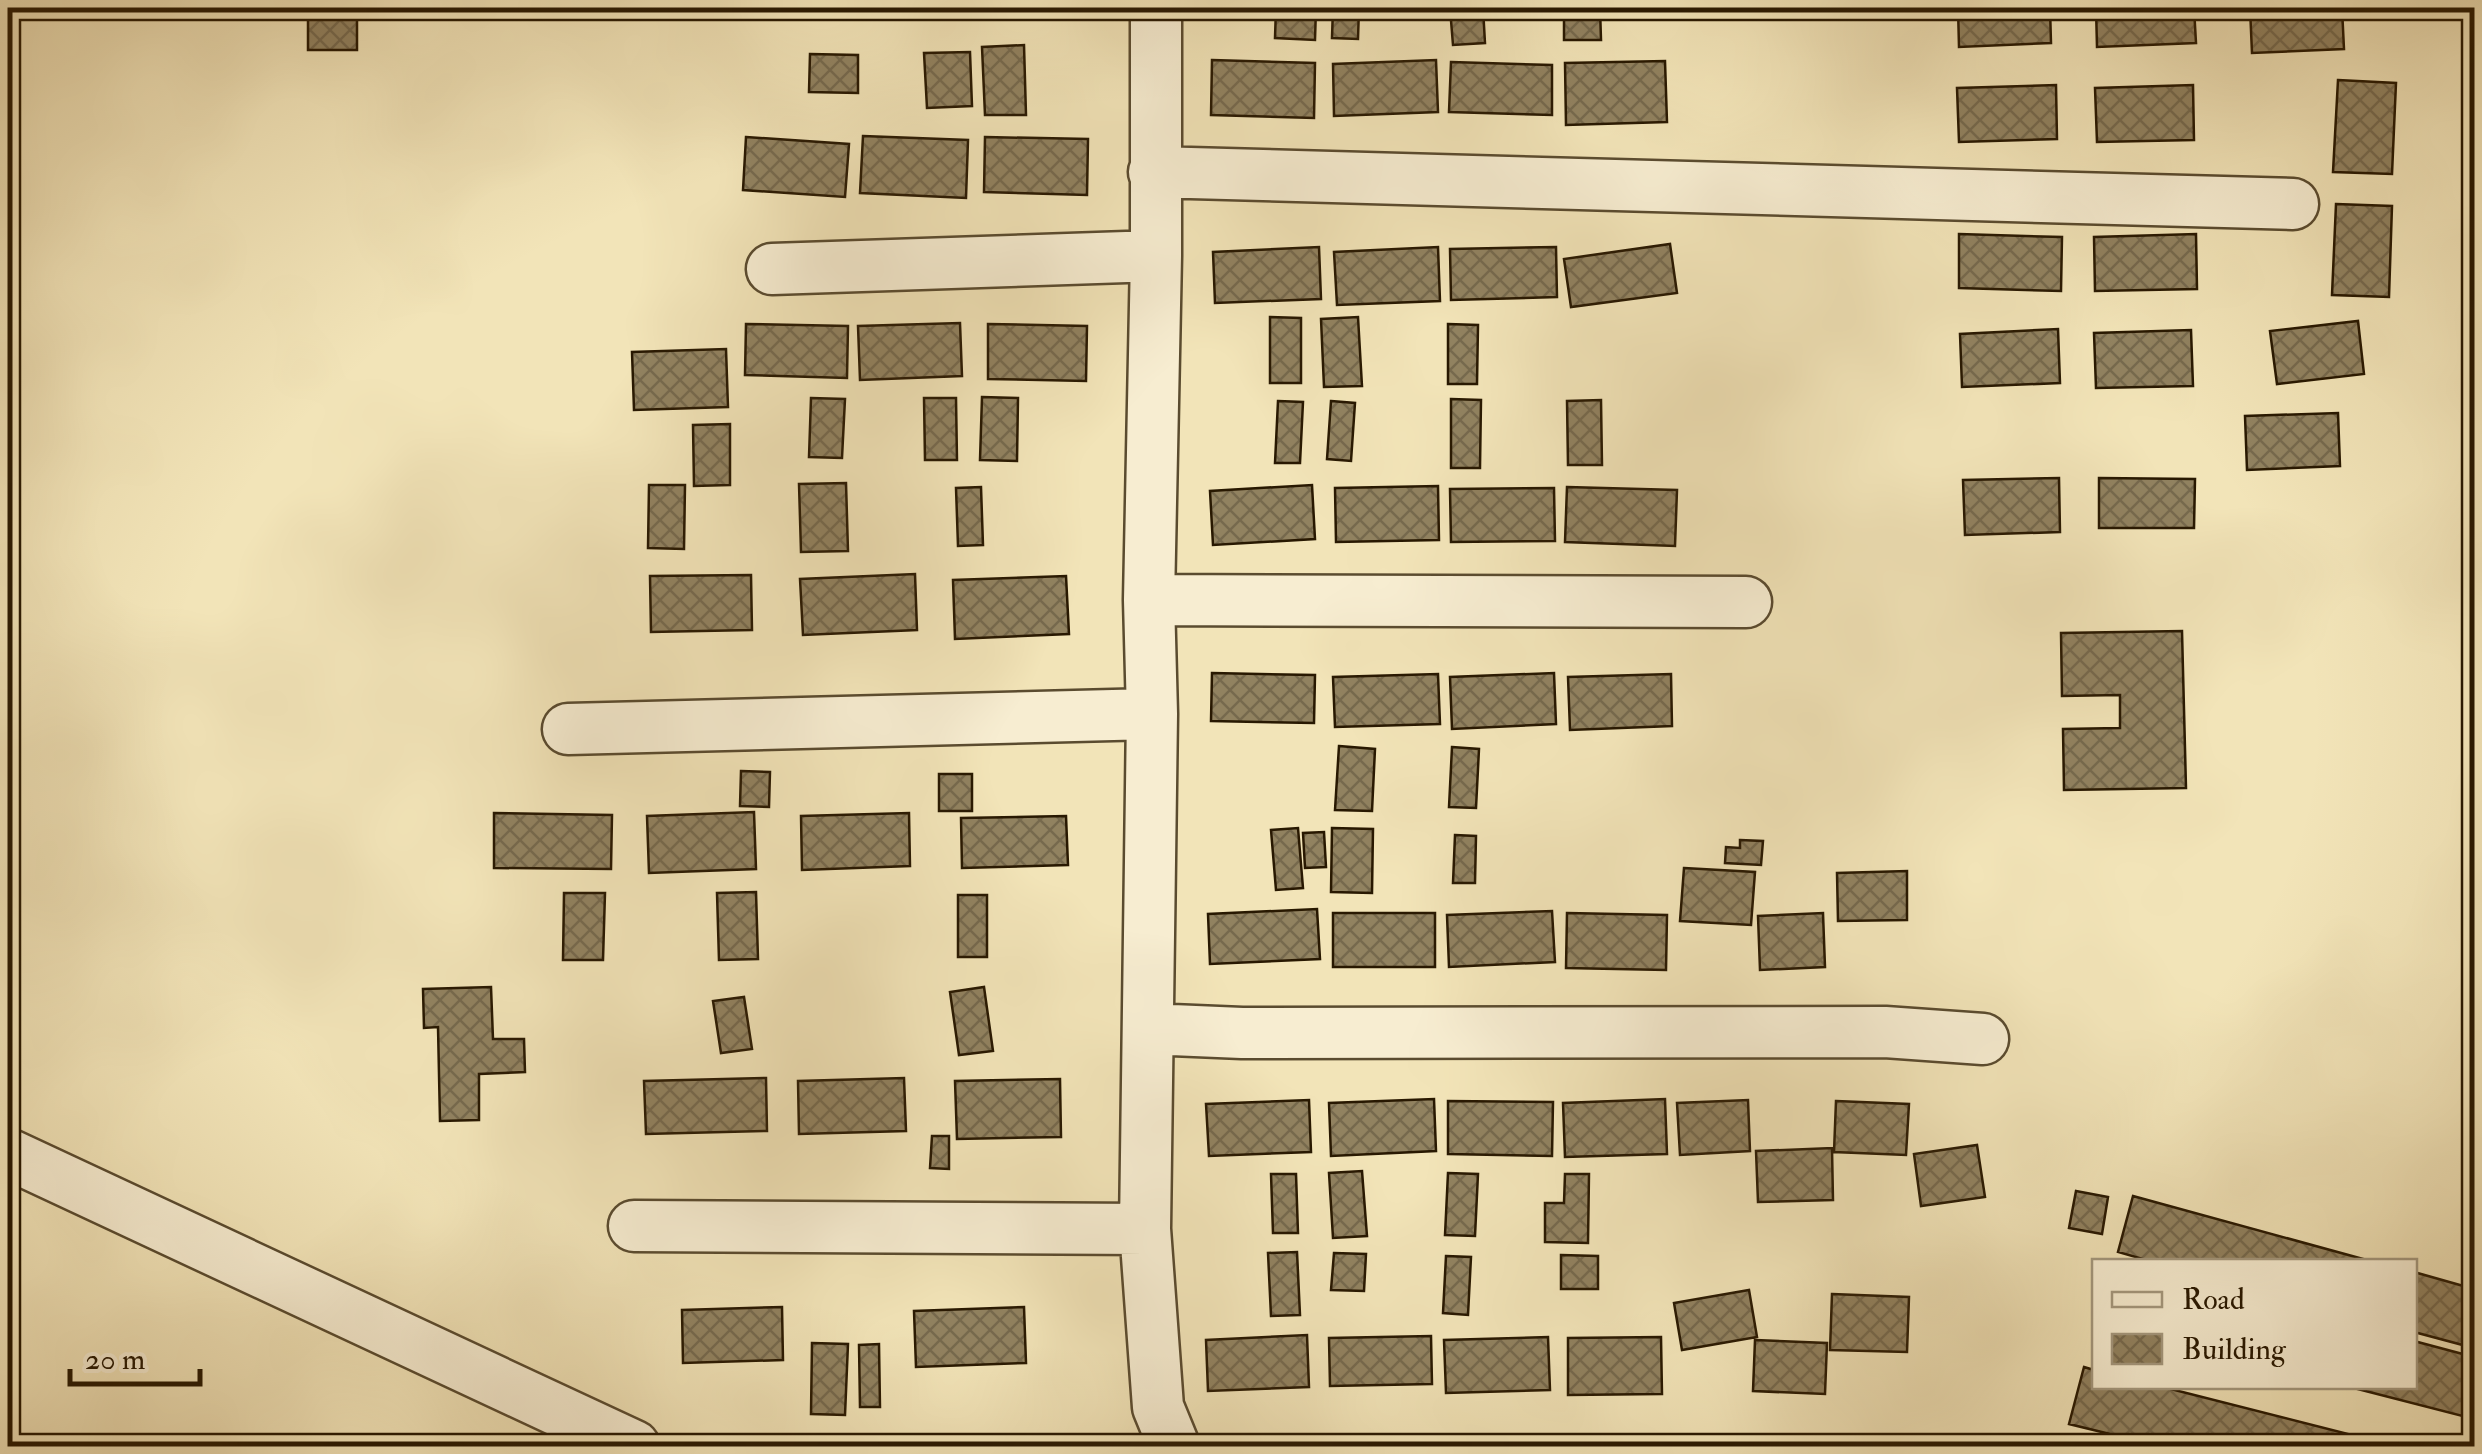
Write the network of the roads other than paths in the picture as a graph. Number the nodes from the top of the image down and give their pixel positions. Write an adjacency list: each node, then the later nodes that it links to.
1 (1156, 8): 2 (street)
2 (1154, 172): 3 (street); 4 (street)
3 (2293, 204)
4 (1156, 256): 5 (street); 6 (street)
5 (772, 269)
6 (1149, 600): 7 (street); 8 (street)
7 (1746, 602)
8 (1152, 714): 9 (street); 10 (street)
9 (568, 728)
10 (1148, 1030): 11 (street); 14 (street)
11 (1983, 1040)
12 (8, 1154): 15 (street)
13 (634, 1226): 14 (street)
14 (1145, 1229): 16 (street)
15 (634, 1446)
16 (1174, 1446)

